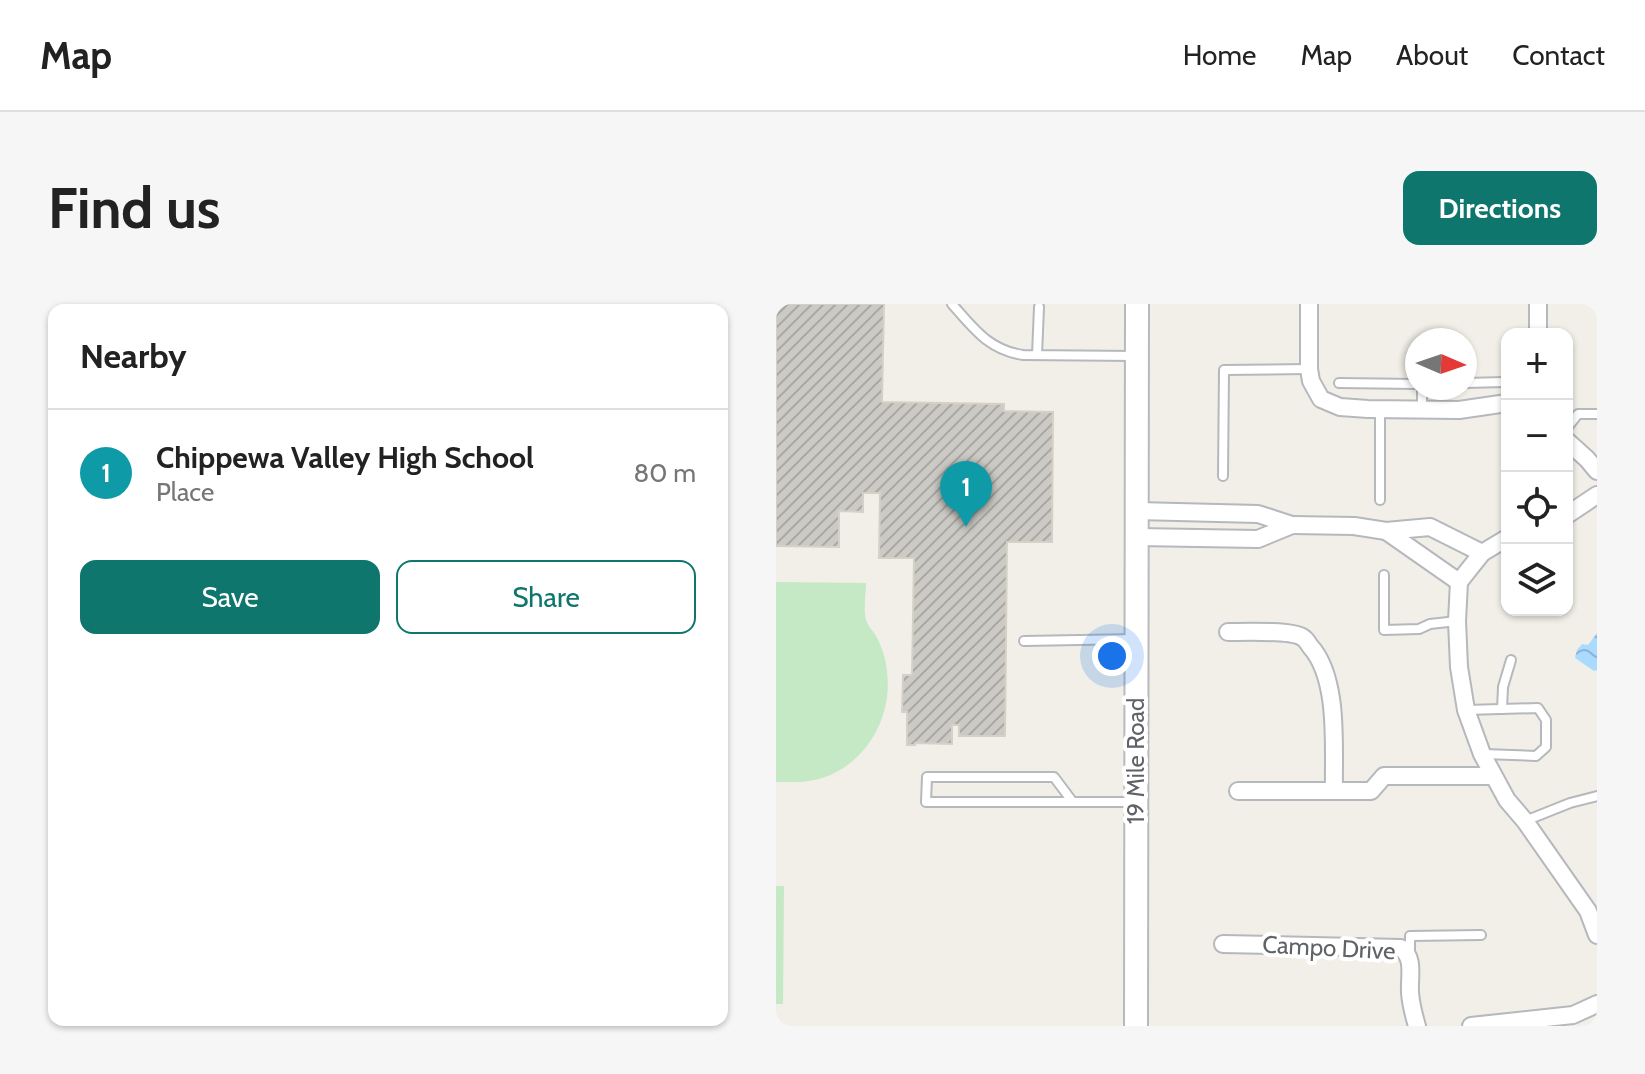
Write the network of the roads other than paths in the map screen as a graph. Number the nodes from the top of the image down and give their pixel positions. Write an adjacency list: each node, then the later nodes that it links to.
1 (952, 304): 7 (lane)
2 (1137, 304): 8 (street, 19 Mile Road)
3 (1309, 304): 9 (street)
4 (1538, 304): 6 (street)
5 (1039, 307): 7 (lane)
6 (1538, 328)
7 (1037, 355): 8 (lane)
8 (1137, 356): 25 (street, 19 Mile Road)
9 (1309, 369): 16 (street); 22 (lane)
10 (1501, 382): 12 (lane)
11 (1339, 383): 13 (lane)
12 (1477, 383)
13 (1405, 384)
14 (1422, 400): 17 (lane)
15 (1501, 404): 17 (street)
16 (1380, 410): 17 (street); 24 (lane)
17 (1422, 410)
18 (1597, 414): 19 (lane)
19 (1573, 420)
20 (1573, 446): 21 (street)
21 (1597, 471)
22 (1223, 476)
23 (1597, 495): 26 (street)
24 (1380, 500)
25 (1137, 511): 27 (street); 29 (street, 19 Mile Road)
26 (1573, 511)
27 (1292, 525): 28 (street); 29 (street)
28 (1386, 531): 31 (street); 33 (street)
29 (1137, 537): 36 (street, 19 Mile Road)
30 (1501, 542): 31 (street)
31 (1482, 553): 33 (street)
32 (1384, 575): 34 (lane)
33 (1459, 582): 34 (street)
34 (1457, 621): 40 (street)
35 (1228, 632): 44 (street)
36 (1136, 639): 37 (lane); 47 (street, 19 Mile Road)
37 (1024, 641)
38 (1511, 660): 39 (lane)
39 (1502, 709): 40 (lane); 41 (lane)
40 (1466, 710): 41 (street)
41 (1482, 754): 42 (street)
42 (1493, 776): 44 (street); 48 (street)
43 (1238, 791): 44 (street)
44 (1334, 791)
45 (1597, 796): 48 (lane)
46 (1072, 801): 46 (lane); 47 (lane)
47 (1136, 802): 54 (street, 19 Mile Road)
48 (1525, 821): 50 (street)
49 (1481, 935): 52 (lane)
50 (1597, 935)
51 (1223, 944): 52 (street, Campo Drive)
52 (1410, 963): 55 (street, Campo Drive)
53 (1597, 1004): 56 (street)
54 (1136, 1026)
55 (1417, 1026)
56 (1471, 1026)

